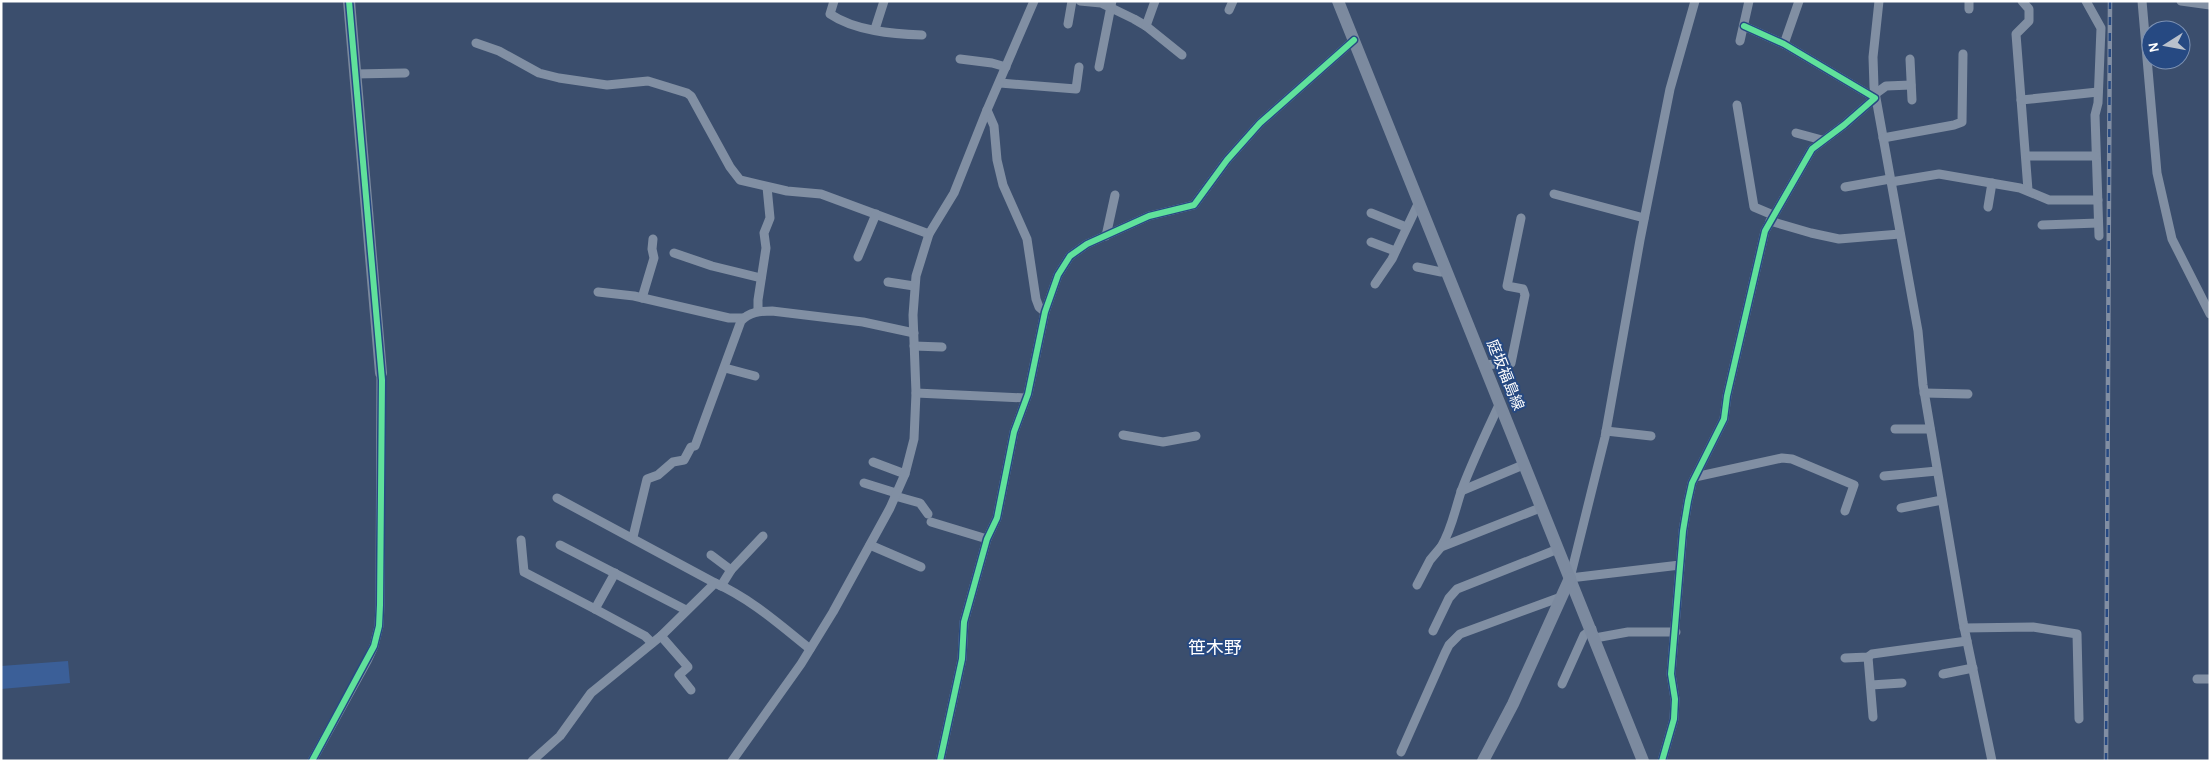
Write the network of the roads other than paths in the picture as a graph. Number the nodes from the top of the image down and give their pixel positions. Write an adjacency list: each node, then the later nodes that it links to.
1 (349, 1): 38 (main road)
2 (834, 1): 24 (street)
3 (884, 1): 24 (street)
4 (1034, 1): 34 (street)
5 (1072, 1): 21 (street)
6 (1080, 1): 18 (street)
7 (1155, 1): 22 (street)
8 (1233, 1): 20 (street)
9 (1695, 1): 65 (street)
10 (1749, 1): 23 (street)
11 (1799, 1): 29 (street)
12 (1879, 1): 42 (street)
13 (2022, 1): 44 (street)
14 (2086, 1): 41 (street)
15 (2142, 1): 89 (street)
16 (2181, 1): 19 (street)
17 (1341, 3): 26 (main road, 庭坂福島線)
18 (1111, 4): 22 (street); 36 (street)
19 (2210, 5)
20 (1229, 10)
21 (1068, 24)
22 (1146, 26): 30 (street)
23 (1744, 26): 27 (street); 29 (street)
24 (875, 29): 25 (street)
25 (922, 35)
26 (1354, 40): 60 (main road, 庭坂福島線); 72 (street)
27 (1740, 41)
28 (476, 43): 54 (street)
29 (1784, 44): 42 (street)
30 (1182, 54)
31 (1963, 54): 48 (street)
32 (960, 59): 34 (street)
33 (1910, 59): 40 (street)
34 (1006, 67): 39 (street)
35 (1079, 67): 39 (street)
36 (1099, 67)
37 (405, 73): 38 (street)
38 (355, 74): 96 (main road)
39 (1000, 83): 46 (street)
40 (1911, 85): 42 (street); 43 (street)
41 (2098, 92): 44 (street); 51 (street)
42 (1875, 96): 48 (street); 49 (street)
43 (1912, 100)
44 (2021, 100): 50 (street)
45 (1738, 105): 66 (street)
46 (987, 110): 70 (street); 88 (street)
47 (1796, 133): 49 (street)
48 (1883, 138): 52 (street)
49 (1822, 140): 66 (street)
50 (2026, 156): 51 (street); 56 (street)
51 (2095, 156): 59 (street)
52 (1890, 180): 53 (street); 55 (street); 71 (street)
53 (1992, 183): 56 (street); 61 (street)
54 (766, 187): 63 (street); 81 (street)
55 (1845, 187)
56 (2028, 190): 59 (street)
57 (1554, 194): 65 (street)
58 (1115, 195): 72 (street)
59 (2098, 200): 67 (street)
60 (1419, 202): 69 (street); 80 (main road, 庭坂福島線)
61 (1988, 207)
62 (1371, 213): 69 (street)
63 (876, 214): 70 (street); 78 (street)
64 (1521, 218): 94 (street)
65 (1644, 218): 105 (street)
66 (1772, 218): 71 (street); 114 (street)
67 (2098, 223): 68 (street); 73 (street)
68 (2042, 225)
69 (1406, 227): 76 (street)
70 (929, 234): 84 (street)
71 (1900, 234): 99 (street)
72 (1106, 236): 88 (street)
73 (2099, 236)
74 (654, 239): 86 (street)
75 (1371, 242): 76 (street)
76 (1395, 251): 83 (street)
77 (674, 253): 81 (street)
78 (858, 257)
79 (1417, 268): 80 (street)
80 (1446, 270): 94 (main road, 庭坂福島線)
81 (760, 278): 87 (street)
82 (888, 282): 84 (street)
83 (1375, 284)
84 (914, 286): 91 (street)
85 (598, 292): 86 (street)
86 (642, 298): 90 (street)
87 (758, 311): 90 (street); 91 (street)
88 (1045, 312): 101 (street)
89 (2210, 314)
90 (743, 318): 95 (street)
91 (914, 333): 92 (street)
92 (914, 346): 93 (street); 98 (street)
93 (942, 347)
94 (1483, 365): 102 (main road, 庭坂福島線)
95 (725, 368): 97 (street); 124 (street)
96 (381, 373): 163 (street)
97 (755, 376)
98 (916, 393): 101 (street); 112 (street)
99 (1924, 393): 100 (street); 104 (street)
100 (1968, 394)
101 (1026, 398): 125 (street)
102 (1499, 405): 110 (main road, 庭坂福島線); 116 (street)
103 (1895, 429): 104 (street)
104 (1930, 429): 111 (street)
105 (1606, 431): 108 (street); 136 (street)
106 (1123, 435): 107 (street)
107 (1196, 436)
108 (1651, 436)
109 (873, 462): 112 (street)
110 (1523, 465): 116 (street); 120 (main road, 庭坂福島線)
111 (1938, 471): 113 (street); 119 (street)
112 (905, 474): 117 (street)
113 (1884, 476)
114 (1695, 477): 122 (street); 132 (street)
115 (864, 483): 117 (street)
116 (1462, 491): 129 (street)
117 (896, 495): 125 (street); 128 (street)
118 (557, 498): 124 (street)
119 (1942, 500): 121 (street); 142 (street)
120 (1540, 508): 129 (street); 130 (main road, 庭坂福島線)
121 (1901, 508)
122 (1845, 511)
123 (763, 536): 134 (street)
124 (632, 538): 137 (street)
125 (987, 539): 166 (street)
126 (521, 540): 140 (street)
127 (560, 545): 135 (street)
128 (870, 545): 133 (street); 149 (street)
129 (1441, 547): 138 (street)
130 (1558, 549): 136 (main road, 庭坂福島線); 143 (street)
131 (711, 555): 134 (street)
132 (1680, 565): 136 (street); 144 (street)
133 (921, 567)
134 (731, 570): 137 (street)
135 (615, 573): 140 (street); 141 (street)
136 (1570, 578): 139 (main road); 145 (main road, 庭坂福島線)
137 (718, 584): 141 (street); 149 (street)
138 (1417, 585)
139 (1561, 597): 162 (street); 167 (main road)
140 (595, 609): 148 (street)
141 (686, 610): 146 (street)
142 (1964, 628): 147 (street); 161 (street)
143 (1433, 631)
144 (1676, 632): 145 (street); 169 (street)
145 (1593, 633): 157 (street); 168 (main road, 庭坂福島線)
146 (660, 636): 148 (street); 159 (street)
147 (1967, 641): 150 (street); 152 (street)
148 (652, 643): 164 (street)
149 (810, 649): 165 (street)
150 (1868, 657): 151 (street); 158 (street)
151 (1845, 658)
152 (1973, 668): 153 (street); 170 (street)
153 (1943, 674)
154 (2197, 679): 155 (street)
155 (2210, 679)
156 (1902, 683): 158 (street)
157 (1562, 684)
158 (1870, 685): 160 (street)
159 (691, 690)
160 (1873, 716)
161 (2078, 719)
162 (1401, 752)
163 (312, 761)
164 (532, 761)
165 (732, 761)
166 (940, 761)
167 (1483, 761)
168 (1643, 761)
169 (1662, 761)
170 (1992, 761)

